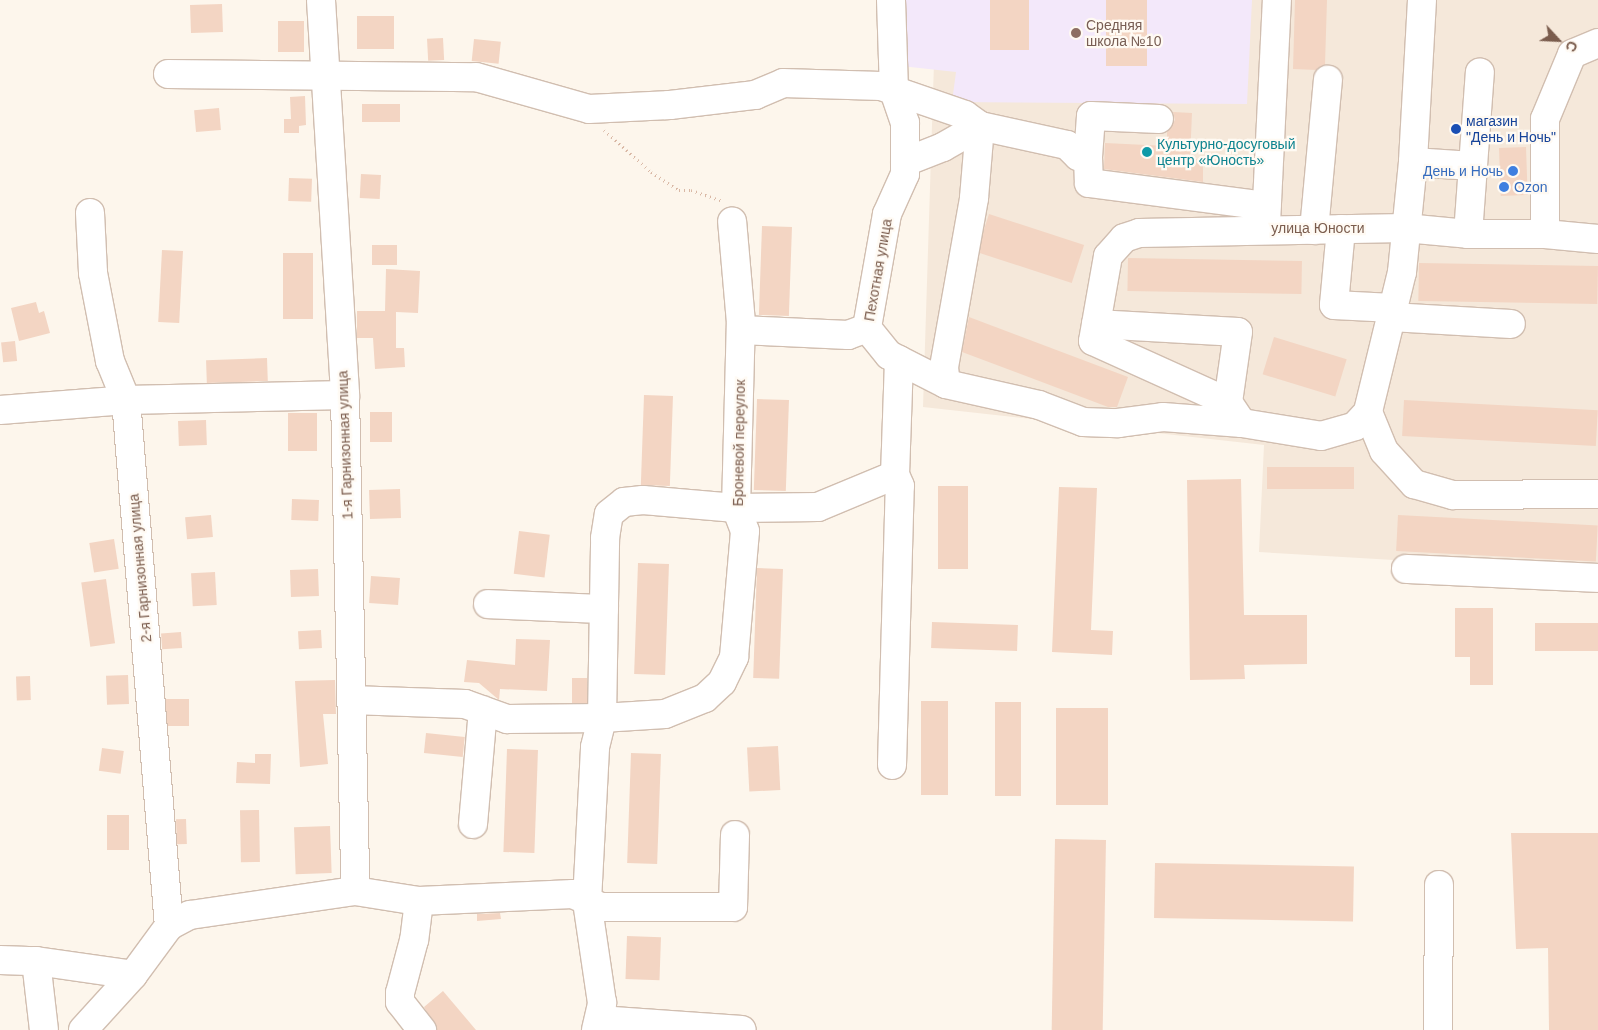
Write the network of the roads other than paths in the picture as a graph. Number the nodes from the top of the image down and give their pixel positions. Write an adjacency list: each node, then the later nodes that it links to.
1 (321, 0): 8 (street, 1-я Гарнизонная улица)
2 (891, 0): 10 (street, Пехотная улица)
3 (1277, 0): 18 (street, улица Юности)
4 (1422, 0): 15 (street)
5 (1598, 43): 24 (street)
6 (1480, 72): 16 (street)
7 (168, 74): 8 (street)
8 (325, 74): 10 (street); 34 (street, 1-я Гарнизонная улица)
9 (1328, 80): 22 (street)
10 (894, 92): 12 (street); 14 (street, Пехотная улица)
11 (1159, 118): 13 (street)
12 (980, 126): 13 (street); 14 (street); 33 (street)
13 (1083, 156): 18 (street)
14 (905, 162): 29 (street, Пехотная улица)
15 (1413, 162): 16 (street); 20 (street)
16 (1473, 166): 23 (street)
17 (90, 214): 35 (street, 2-я Гарнизонная улица)
18 (1267, 218): 22 (street, улица Юности); 27 (street)
19 (732, 221): 30 (street, Броневой переулок)
20 (1405, 228): 21 (street, улица Юности); 23 (street, улица Юности); 26 (street)
21 (1341, 229): 22 (street, улица Юности); 26 (street)
22 (1314, 230)
23 (1468, 234): 24 (street, улица Юности)
24 (1546, 234): 25 (street, улица Юности)
25 (1598, 239)
26 (1392, 313): 28 (street); 38 (street)
27 (1096, 324): 32 (street); 37 (street)
28 (1511, 324)
29 (867, 328): 30 (street); 31 (street, Пехотная улица)
30 (741, 330): 42 (street, Броневой переулок)
31 (899, 360): 33 (street, Пехотная улица); 40 (street)
32 (1166, 374): 37 (street); 39 (street)
33 (946, 384): 39 (street, Пехотная улица)
34 (345, 395): 35 (street); 47 (street, 1-я Гарнизонная улица)
35 (126, 400): 36 (street); 57 (street, 2-я Гарнизонная улица)
36 (0, 410)
37 (1235, 412): 38 (street); 39 (street, Пехотная улица)
38 (1368, 412): 41 (street)
39 (1164, 418)
40 (895, 475): 42 (street); 50 (street)
41 (1598, 494)
42 (736, 508): 46 (street); 49 (street, Броневой переулок)
43 (1406, 570): 44 (street)
44 (1598, 578)
45 (488, 604): 46 (street)
46 (604, 609): 49 (street)
47 (351, 700): 48 (street, Броневой переулок); 54 (street, 1-я Гарнизонная улица)
48 (483, 710): 49 (street, Броневой переулок); 51 (street)
49 (602, 718): 56 (street)
50 (892, 765)
51 (473, 824)
52 (735, 835): 56 (street)
53 (1439, 885): 66 (street)
54 (354, 891): 55 (street); 57 (street)
55 (419, 901): 56 (street); 64 (street)
56 (587, 901): 61 (street)
57 (169, 926): 60 (street)
58 (0, 960): 59 (street)
59 (36, 961): 60 (street); 62 (street)
60 (133, 975): 63 (street)
61 (597, 1025): 65 (street)
62 (44, 1030)
63 (83, 1030)
64 (422, 1030)
65 (742, 1030)
66 (1438, 1030)

